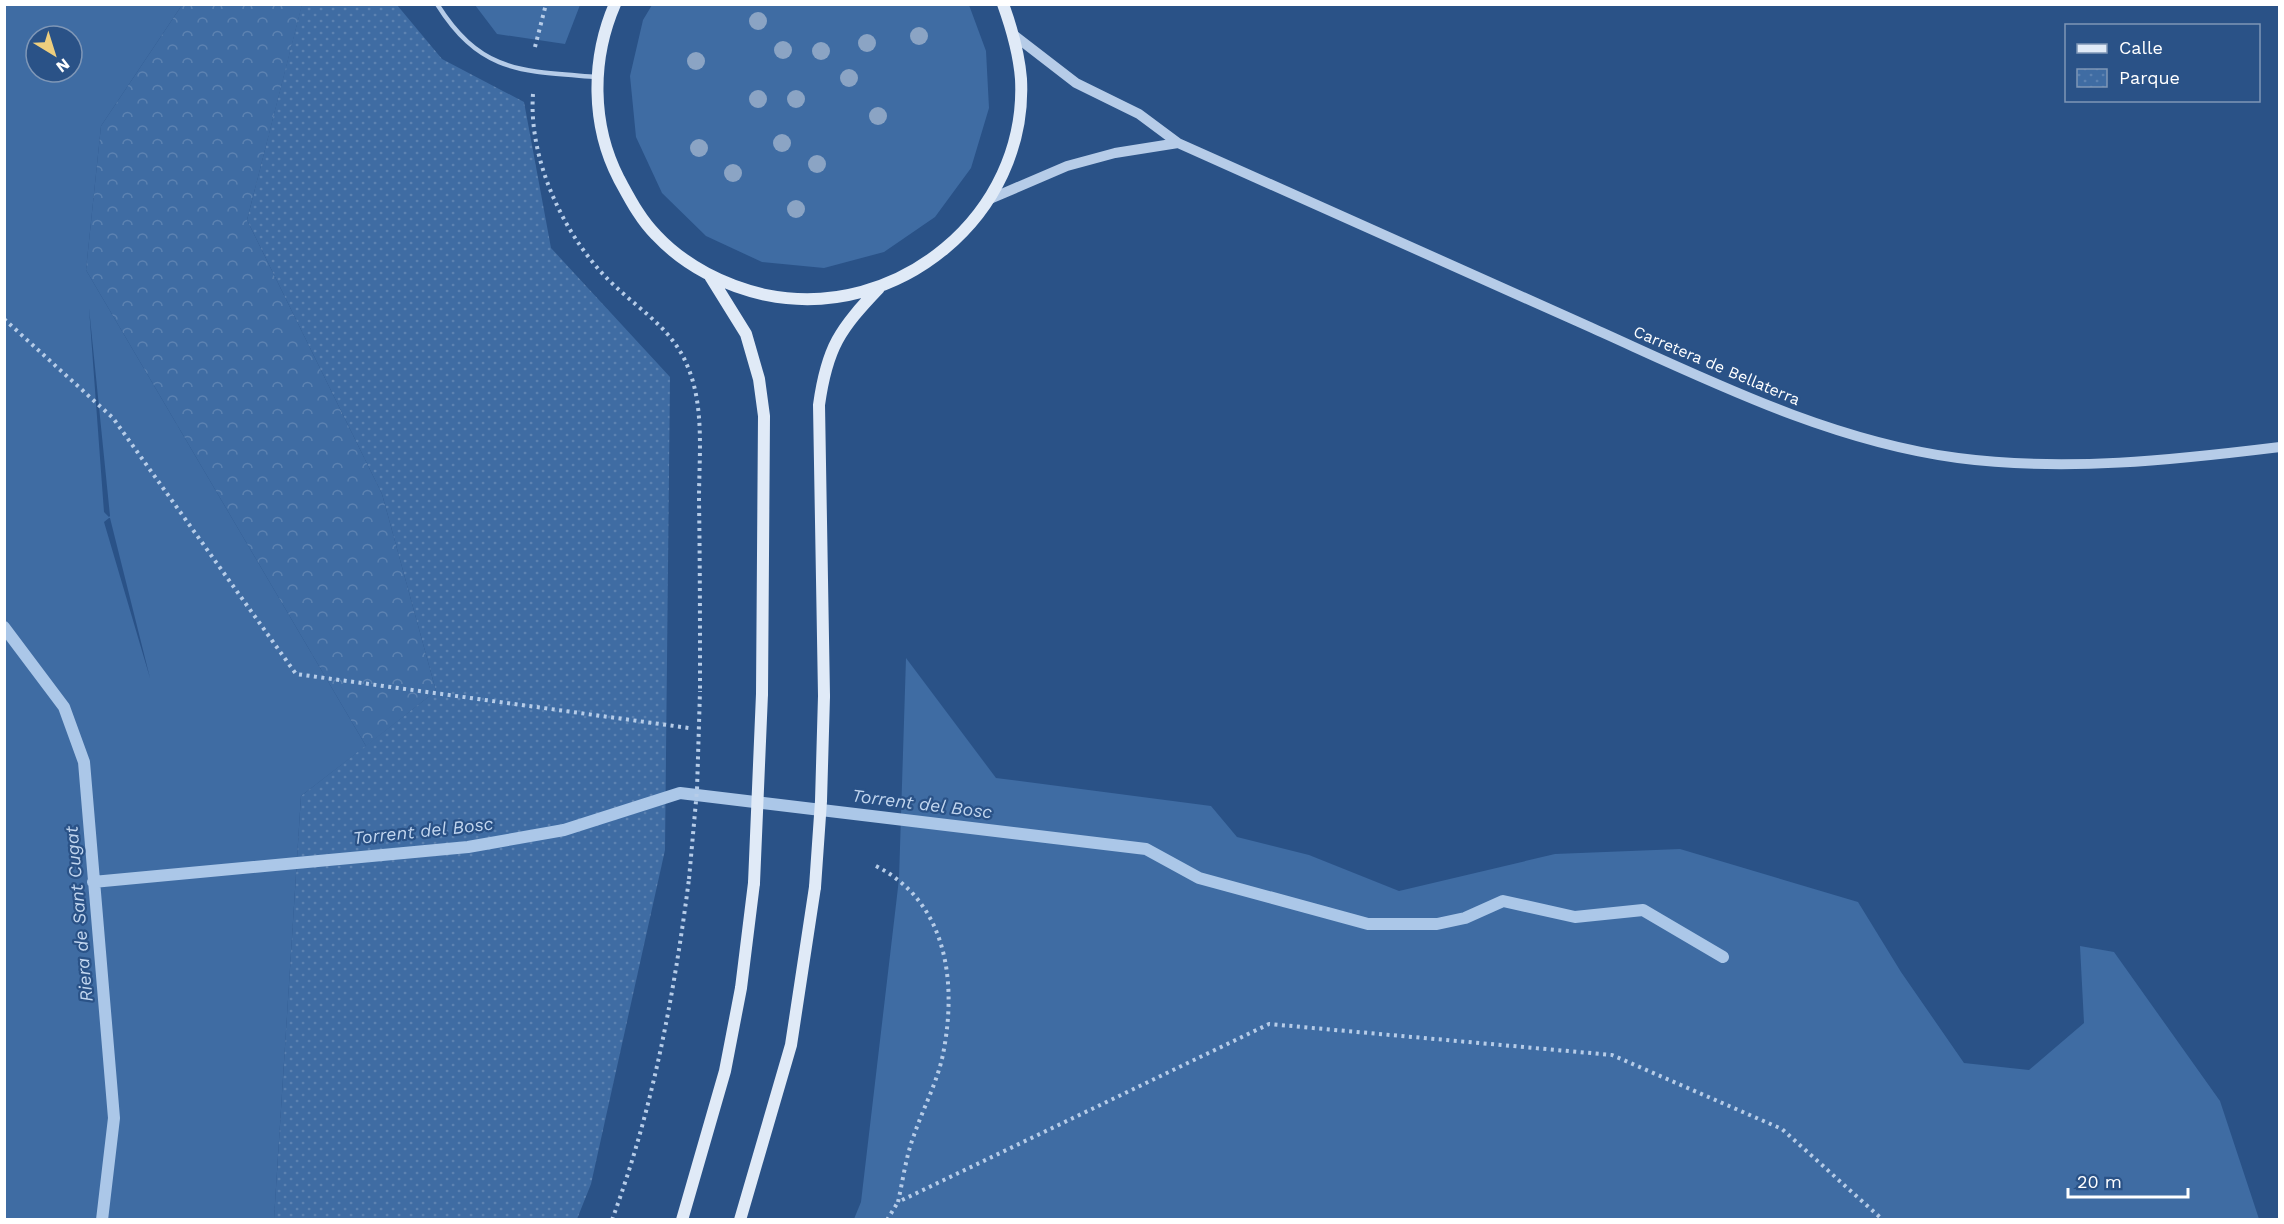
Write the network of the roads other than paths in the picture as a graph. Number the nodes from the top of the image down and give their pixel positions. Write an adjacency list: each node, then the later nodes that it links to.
1 (437, 4): 5 (lane)
2 (615, 4): 5 (main road)
3 (1003, 4): 4 (main road)
4 (1015, 36): 6 (street, Carretera de Bellaterra); 7 (main road)
5 (597, 77): 8 (main road)
6 (1178, 143): 7 (street); 10 (street, Carretera de Bellaterra)
7 (990, 199): 9 (main road)
8 (710, 276): 9 (main road); 11 (main road, bridge)
9 (880, 287): 12 (main road, bridge)
10 (2280, 447)
11 (682, 1220)
12 (740, 1220)

